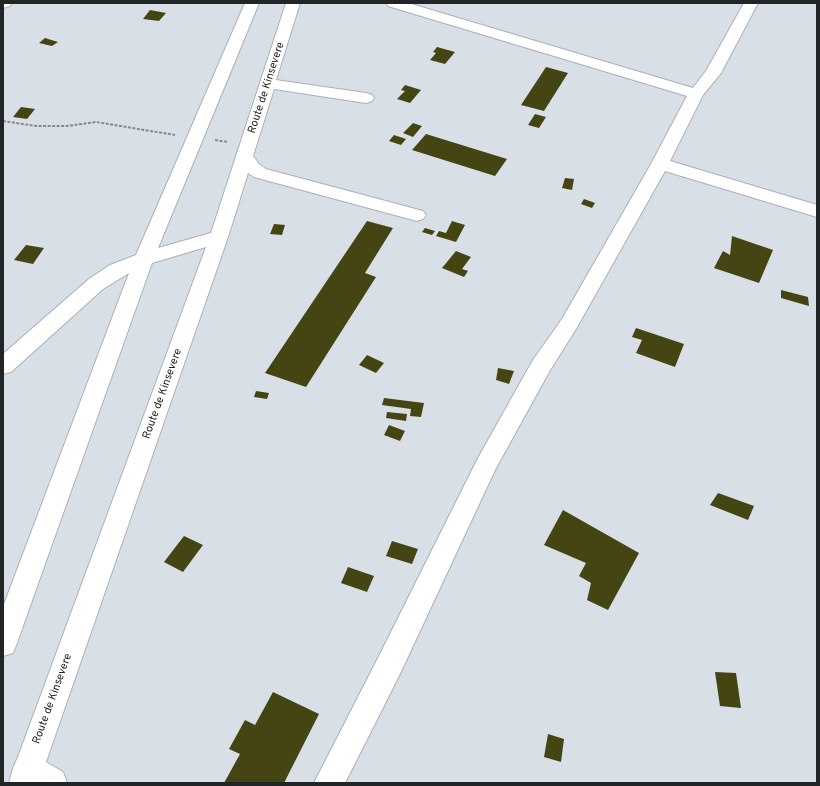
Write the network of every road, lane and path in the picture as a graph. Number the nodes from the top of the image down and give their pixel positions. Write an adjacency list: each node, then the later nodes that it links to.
1 (252, 3): 9 (street)
2 (293, 3): 5 (street, Route de Kinsevere)
3 (393, 3): 6 (street)
4 (750, 3): 6 (street)
5 (269, 84): 7 (street); 10 (street, Route de Kinsevere)
6 (696, 94): 11 (street)
7 (366, 98)
8 (3, 122): 9 (path)
9 (196, 138): 10 (path); 15 (street)
10 (247, 151): 13 (street); 14 (street, Route de Kinsevere)
11 (660, 164): 12 (street); 19 (street)
12 (817, 211)
13 (417, 215)
14 (219, 237): 15 (street); 18 (street, Route de Kinsevere)
15 (144, 259): 16 (street); 17 (street)
16 (4, 363)
17 (3, 643)
18 (34, 778)
19 (329, 783)

